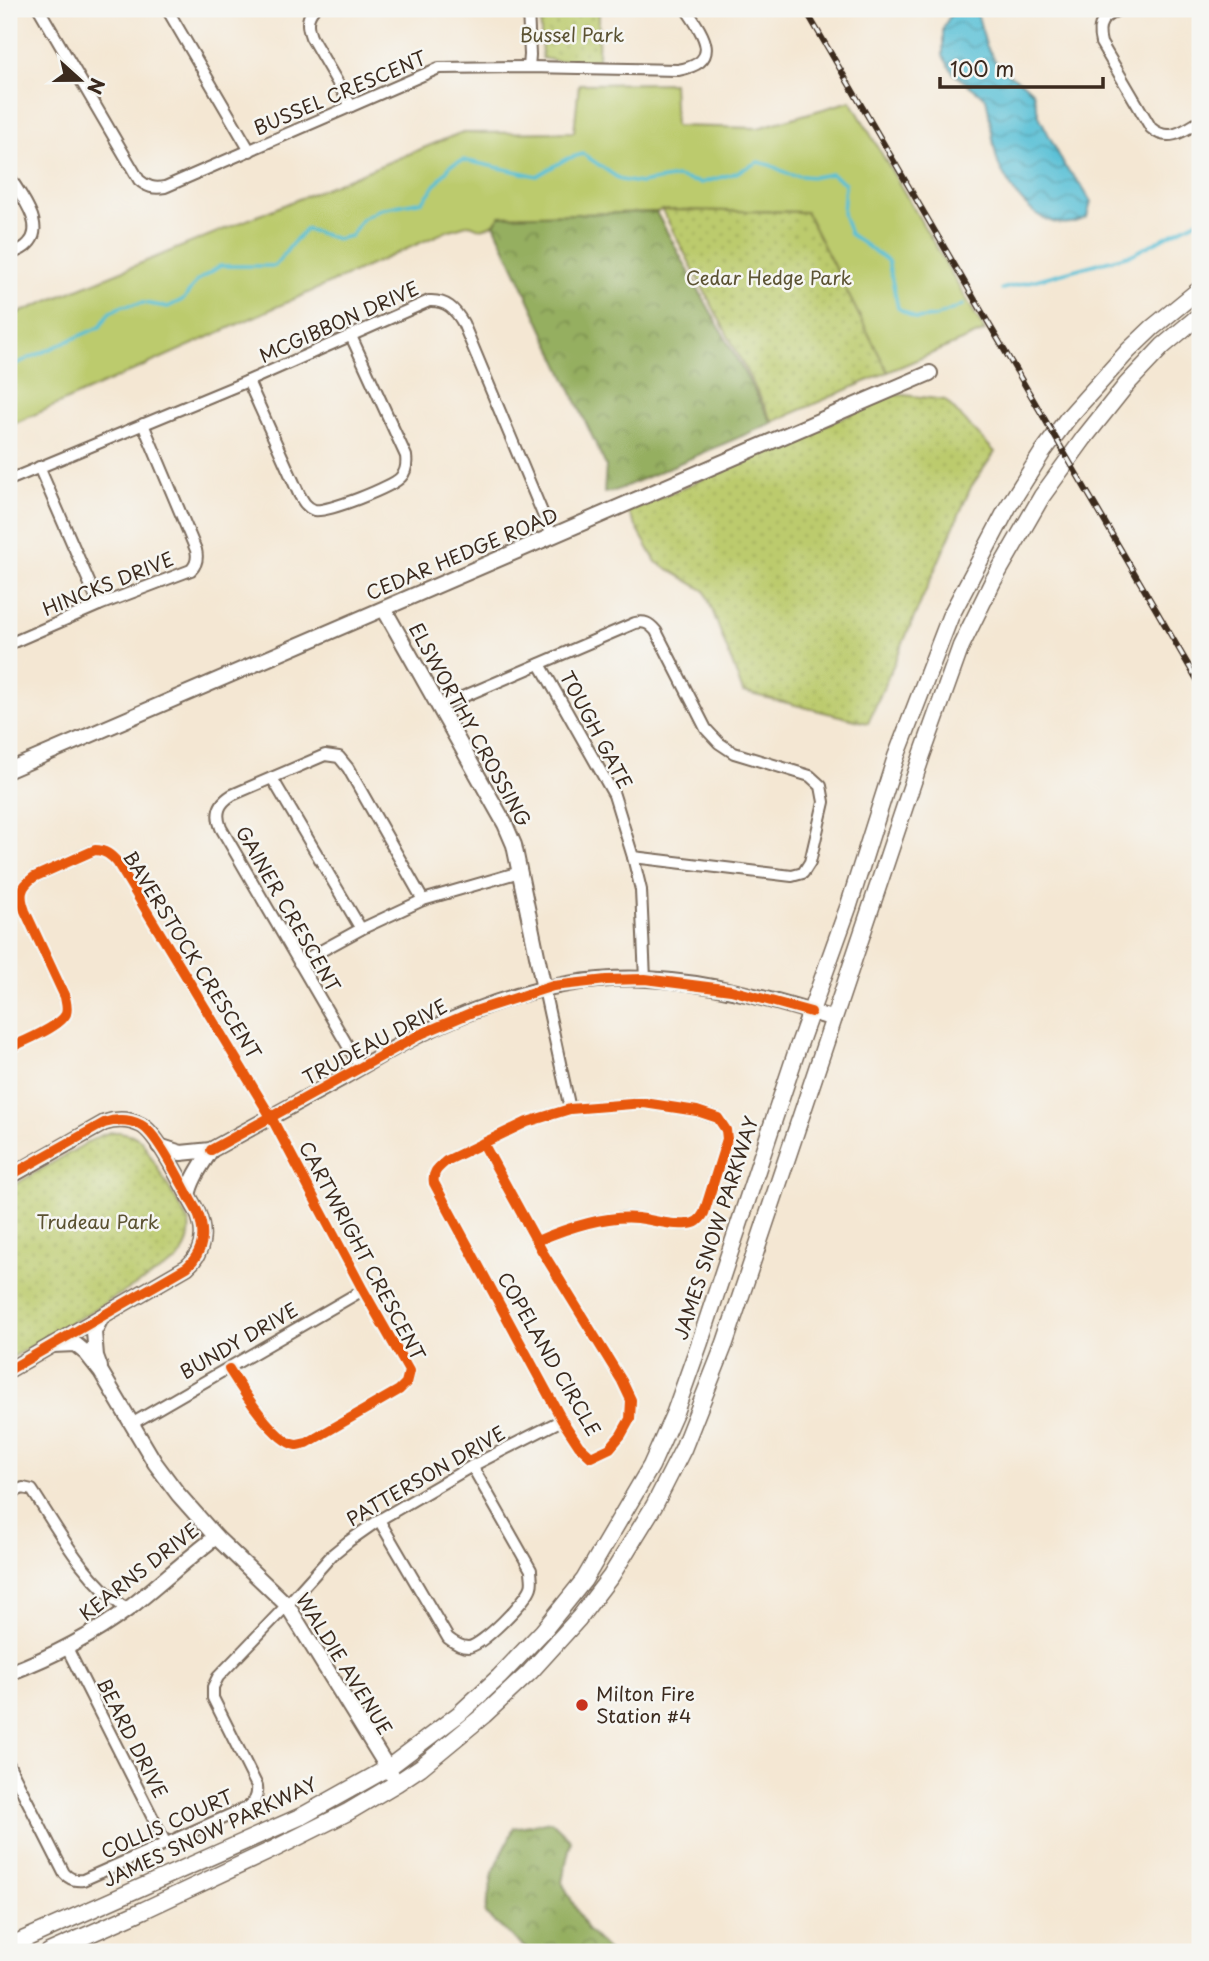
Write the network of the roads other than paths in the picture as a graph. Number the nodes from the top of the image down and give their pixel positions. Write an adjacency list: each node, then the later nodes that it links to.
1 (39, 9): 10 (street, BUSSEL CRESCENT)
2 (167, 9): 10 (street)
3 (314, 9): 8 (street)
4 (528, 9): 7 (street)
5 (686, 9): 7 (street, BUSSEL CRESCENT)
6 (1121, 9): 9 (street)
7 (529, 67): 8 (street, BUSSEL CRESCENT)
8 (351, 106): 10 (street, BUSSEL CRESCENT)
9 (1200, 121)
10 (250, 151)
11 (9, 176): 12 (street)
12 (9, 254)
13 (1200, 289): 36 (main road, JAMES SNOW PARKWAY)
14 (1200, 315): 37 (main road)
15 (351, 336): 17 (street, MCGIBBON DRIVE); 17 (street); 21 (street, MCGIBBON DRIVE)
16 (930, 373): 21 (street, CEDAR HEDGE ROAD)
17 (248, 381): 18 (street, MCGIBBON DRIVE)
18 (143, 424): 19 (street, MCGIBBON DRIVE); 22 (street, HINCKS DRIVE)
19 (39, 467): 20 (street, MCGIBBON DRIVE); 22 (street)
20 (9, 480)
21 (552, 536): 23 (street, CEDAR HEDGE ROAD)
22 (99, 605): 24 (street, HINCKS DRIVE)
23 (384, 609): 26 (street, ELSWORTHY CROSSING); 27 (street, CEDAR HEDGE ROAD)
24 (9, 644)
25 (540, 664): 26 (street); 29 (street, TOUGH GATE); 29 (street)
26 (439, 707): 30 (street, ELSWORTHY CROSSING)
27 (9, 770)
28 (272, 778): 31 (street, GAINER CRESCENT); 32 (street); 33 (street, GAINER CRESCENT)
29 (633, 857): 34 (street, TOUGH GATE)
30 (520, 872): 31 (street); 35 (street, ELSWORTHY CROSSING)
31 (423, 900): 32 (street)
32 (361, 929): 33 (street)
33 (299, 963): 39 (street, GAINER CRESCENT)
34 (645, 979): 35 (street, TRUDEAU DRIVE); 36 (street, TRUDEAU DRIVE)
35 (544, 989): 39 (street, TRUDEAU DRIVE); 40 (street, ELSWORTHY CROSSING)
36 (811, 1012): 37 (street, TRUDEAU DRIVE); 65 (main road, JAMES SNOW PARKWAY)
37 (834, 1019): 66 (main road)
38 (9, 1048): 41 (street, BAVERSTOCK CRESCENT)
39 (360, 1068): 41 (street, TRUDEAU DRIVE)
40 (569, 1109): 42 (street, COPELAND CIRCLE); 47 (street, COPELAND CIRCLE)
41 (271, 1117): 44 (street, TRUDEAU DRIVE); 48 (street, CARTWRIGHT CRESCENT)
42 (483, 1143): 47 (street, COPELAND CIRCLE); 54 (street, COPELAND CIRCLE)
43 (159, 1146): 44 (street, TRUDEAU DRIVE); 45 (street); 46 (street)
44 (211, 1150): 46 (street)
45 (10, 1175)
46 (188, 1196): 49 (street)
47 (537, 1241): 54 (street, COPELAND CIRCLE)
48 (363, 1290): 51 (street, BUNDY DRIVE); 51 (street, CARTWRIGHT CRESCENT)
49 (103, 1316): 50 (street); 53 (street, WALDIE AVENUE)
50 (52, 1345): 52 (street); 53 (street, WALDIE AVENUE)
51 (229, 1369): 55 (street, BUNDY DRIVE)
52 (9, 1370)
53 (101, 1372): 55 (street, WALDIE AVENUE)
54 (562, 1420): 56 (street, PATTERSON DRIVE)
55 (132, 1423): 59 (street, WALDIE AVENUE)
56 (472, 1466): 58 (street, PATTERSON DRIVE); 58 (street)
57 (9, 1493): 61 (street)
58 (379, 1520): 60 (street, PATTERSON DRIVE)
59 (216, 1537): 60 (street, WALDIE AVENUE); 61 (street, KEARNS DRIVE)
60 (287, 1605): 65 (street, WALDIE AVENUE); 67 (street, COLLIS COURT)
61 (127, 1610): 62 (street, KEARNS DRIVE)
62 (67, 1648): 63 (street, KEARNS DRIVE); 67 (street, BEARD DRIVE)
63 (9, 1673)
64 (9, 1765): 67 (street, COLLIS COURT)
65 (388, 1768): 66 (street, WALDIE AVENUE); 68 (main road, JAMES SNOW PARKWAY)
66 (397, 1783): 69 (main road)
67 (166, 1844)
68 (9, 1946)
69 (49, 1952)

